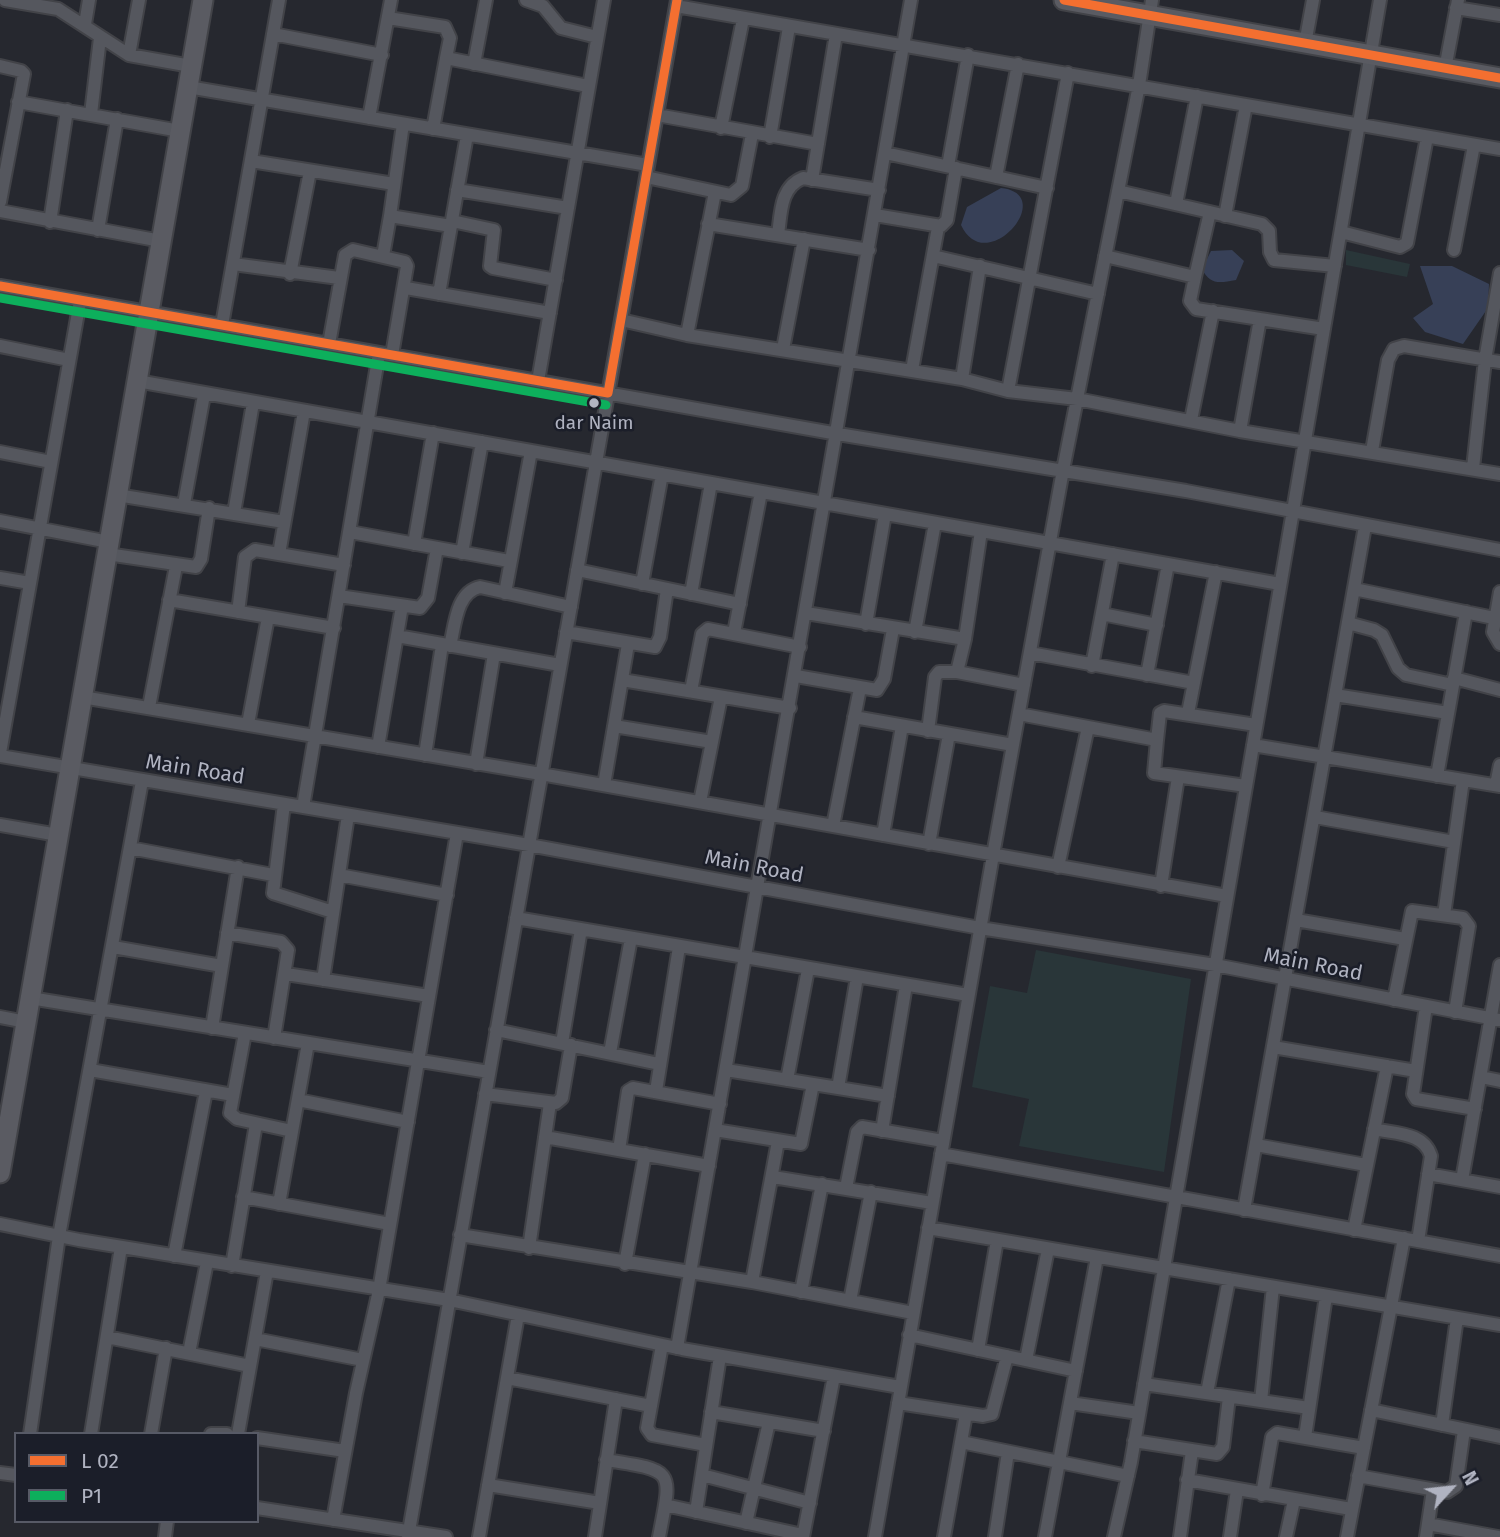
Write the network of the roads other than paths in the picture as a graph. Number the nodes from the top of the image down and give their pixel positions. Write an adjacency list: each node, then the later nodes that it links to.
1 (5, 0): 14 (street)
2 (89, 0): 21 (street)
3 (139, 0): 29 (street)
4 (203, 0): 37 (street)
5 (279, 0): 23 (street)
6 (391, 0): 19 (street)
7 (486, 0): 34 (street)
8 (526, 0): 25 (street)
9 (604, 0): 25 (street)
10 (911, 0): 27 (street)
11 (1313, 0): 28 (street)
12 (1380, 0): 32 (street)
13 (1072, 1): 17 (street)
14 (37, 2): 21 (street)
15 (677, 3): 20 (street); 50 (street)
16 (1457, 4): 18 (street); 38 (street)
17 (1151, 8): 28 (street); 41 (street)
18 (1500, 15)
19 (388, 18): 30 (street); 33 (street)
20 (743, 19): 22 (street); 55 (street)
21 (85, 24): 26 (street)
22 (789, 27): 24 (street); 60 (street)
23 (274, 34): 30 (street); 45 (street)
24 (836, 34): 27 (street); 62 (street)
25 (597, 37): 42 (street)
26 (100, 38): 29 (street); 49 (street)
27 (904, 44): 31 (street); 65 (street)
28 (1305, 44): 32 (street)
29 (129, 55): 37 (street)
30 (383, 55): 51 (street)
31 (968, 55): 35 (street); 68 (street)
32 (1371, 55): 38 (street); 54 (street)
33 (446, 58): 34 (street); 56 (street)
34 (474, 64): 42 (street)
35 (1018, 64): 39 (street); 71 (street)
36 (0, 66): 46 (street)
37 (191, 66): 43 (street)
38 (1445, 69): 40 (street)
39 (1068, 73): 41 (street); 74 (street)
40 (1500, 78)
41 (1139, 85): 44 (street); 77 (street)
42 (588, 86): 66 (street)
43 (188, 87): 45 (street); 57 (street)
44 (1196, 96): 47 (street); 80 (street)
45 (263, 100): 51 (street); 67 (street)
46 (18, 102): 48 (street); 79 (street)
47 (1247, 105): 54 (street); 86 (street)
48 (67, 110): 49 (street); 87 (street)
49 (91, 114): 52 (street)
50 (657, 115): 55 (street); 70 (street)
51 (369, 118): 53 (street)
52 (117, 119): 57 (street); 91 (street)
53 (403, 124): 56 (street); 73 (street)
54 (1359, 125): 61 (street); 92 (street)
55 (721, 128): 58 (street)
56 (433, 129): 59 (street)
57 (180, 131): 95 (street)
58 (752, 134): 60 (street); 78 (street)
59 (467, 135): 66 (street); 75 (street)
60 (769, 137): 62 (street)
61 (1427, 137): 63 (street); 92 (street)
62 (818, 144): 72 (street)
63 (1474, 145): 64 (street); 97 (street)
64 (1500, 149)
65 (885, 153): 68 (street); 76 (street)
66 (578, 154): 70 (street); 81 (street)
67 (251, 161): 69 (street); 101 (street)
68 (952, 167): 71 (street); 90 (street)
69 (310, 171): 73 (street); 105 (street)
70 (647, 171): 78 (street); 120 (street)
71 (996, 177): 74 (street)
72 (812, 180): 76 (street); 93 (street)
73 (394, 184): 85 (street)
74 (1046, 188): 108 (street)
75 (457, 190): 81 (street); 88 (street)
76 (879, 190): 84 (street)
77 (1118, 191): 80 (street); 100 (street)
78 (715, 192): 89 (street)
79 (0, 202)
80 (1176, 204): 83 (street)
81 (568, 208): 109 (street)
82 (0, 211): 87 (street)
83 (1210, 212): 86 (street); 106 (street)
84 (875, 215): 90 (street); 96 (street)
85 (390, 216): 88 (street); 98 (street)
86 (1225, 216): 103 (street)
87 (50, 222): 91 (street)
88 (451, 224): 109 (street); 113 (street)
89 (708, 224): 93 (street); 123 (street)
90 (938, 227): 99 (street)
91 (98, 230): 95 (street)
92 (1340, 232): 103 (street)
93 (778, 235): 94 (street)
94 (804, 239): 96 (street); 126 (street)
95 (161, 240): 117 (street)
96 (869, 250): 130 (street)
97 (1454, 250)
98 (383, 256): 107 (street); 111 (street)
99 (933, 256): 102 (street); 132 (street)
100 (1105, 256): 106 (street); 112 (street)
101 (233, 264): 105 (street); 121 (street)
102 (980, 266): 108 (street); 133 (street)
103 (1335, 266): 122 (street)
104 (1500, 273): 114 (street)
105 (290, 274): 107 (street)
106 (1195, 277): 116 (street)
107 (339, 278): 124 (street)
108 (1029, 279): 112 (street); 136 (street)
109 (556, 280): 118 (street)
110 (0, 286): 115 (street)
111 (406, 288): 113 (street); 127 (street)
112 (1098, 293): 139 (street)
113 (439, 294): 118 (street)
114 (1498, 297): 128 (street)
115 (80, 300): 117 (street); 129 (street)
116 (1213, 311): 119 (street); 143 (street)
117 (149, 313): 121 (street); 134 (street)
118 (550, 313): 135 (street)
119 (1261, 319): 122 (street); 144 (street)
120 (621, 320): 123 (street); 137 (street)
121 (222, 325): 124 (street)
122 (1324, 330): 147 (street)
123 (687, 335): 126 (street)
124 (329, 344): 127 (street)
125 (0, 346): 129 (street)
126 (783, 349): 130 (street)
127 (386, 354): 135 (street); 142 (street)
128 (1485, 359): 131 (street); 151 (street); 154 (street)
129 (69, 360): 152 (street)
130 (850, 361): 132 (street); 146 (street)
131 (1500, 362)
132 (912, 370): 133 (street)
133 (962, 379): 136 (street)
134 (137, 381): 138 (street); 160 (street)
135 (538, 381): 137 (street)
136 (1008, 391): 139 (street)
137 (608, 393): 146 (street); 153 (street)
138 (204, 395): 140 (street); 162 (street)
139 (1077, 399): 143 (street); 155 (street)
140 (253, 403): 141 (street); 164 (street)
141 (304, 411): 142 (street); 168 (street)
142 (368, 421): 145 (street); 173 (street)
143 (1191, 421): 144 (street)
144 (1240, 431): 147 (street)
145 (433, 433): 148 (street); 175 (street)
146 (838, 434): 155 (street); 161 (street)
147 (1305, 440): 151 (street); 165 (street)
148 (482, 442): 149 (street); 179 (street)
149 (531, 451): 153 (street); 182 (street)
150 (0, 452): 152 (street)
151 (1372, 452): 154 (street)
152 (51, 462): 171 (street)
153 (596, 462): 156 (street); 186 (street)
154 (1473, 468): 157 (street)
155 (1063, 470): 165 (street); 174 (street)
156 (662, 474): 158 (street); 190 (street)
157 (1500, 474)
158 (711, 483): 159 (street); 196 (street)
159 (761, 492): 161 (street); 199 (street)
160 (117, 495): 162 (street); 176 (street)
161 (826, 503): 166 (street); 203 (street)
162 (184, 504): 163 (street)
163 (209, 508): 164 (street); 185 (street)
164 (233, 513): 168 (street)
165 (1292, 513): 170 (street); 191 (street)
166 (885, 514): 169 (street); 209 (street)
167 (0, 521): 171 (street)
168 (284, 522): 180 (street)
169 (935, 523): 172 (street); 214 (street)
170 (1365, 526): 178 (street); 193 (street)
171 (38, 529): 176 (street); 189 (street)
172 (981, 531): 174 (street); 217 (street)
173 (350, 532): 175 (street); 184 (street)
174 (1050, 541): 181 (street); 222 (street)
175 (414, 544): 177 (street)
176 (108, 548): 185 (street); 238 (street)
177 (437, 548): 179 (street); 200 (street)
178 (1500, 550)
179 (462, 553): 182 (street)
180 (279, 554): 184 (street); 202 (street)
181 (1113, 554): 183 (street); 205 (street)
182 (509, 561): 195 (street)
183 (1168, 564): 187 (street); 210 (street)
184 (344, 565): 197 (street)
185 (176, 566): 198 (street)
186 (577, 570): 190 (street); 201 (street)
187 (1216, 572): 191 (street); 231 (street)
188 (0, 578): 189 (street)
189 (30, 583): 233 (street)
190 (642, 584): 192 (street)
191 (1280, 584): 247 (street)
192 (667, 589): 196 (street); 218 (street)
193 (1354, 589): 204 (street); 208 (street)
194 (1500, 592): 207 (street)
195 (505, 593): 201 (street); 220 (street)
196 (691, 594): 199 (street)
197 (339, 596): 200 (street); 211 (street)
198 (169, 600): 202 (street); 240 (street)
199 (740, 604): 215 (street)
200 (402, 606): 216 (street)
201 (571, 607): 213 (street)
202 (238, 612): 206 (street)
203 (806, 612): 209 (street); 221 (street)
204 (1465, 612): 207 (street); 230 (street)
205 (1102, 614): 210 (street); 225 (street)
206 (268, 617): 211 (street); 246 (street)
207 (1494, 618): 219 (street)
208 (1348, 623): 230 (street); 237 (street)
209 (866, 624): 212 (street)
210 (1157, 625): 227 (street)
211 (334, 628): 253 (street)
212 (893, 629): 214 (street); 234 (street)
213 (566, 632): 218 (street); 224 (street)
214 (915, 632): 217 (street)
215 (734, 633): 221 (street); 236 (street)
216 (397, 636): 220 (street); 258 (street)
217 (965, 639): 226 (street)
218 (628, 644): 229 (street)
219 (1500, 644)
220 (446, 645): 223 (street); 260 (street)
221 (800, 647): 228 (street)
222 (1030, 653): 225 (street); 232 (street)
223 (494, 654): 224 (street); 262 (street)
224 (560, 665): 265 (street)
225 (1092, 666): 227 (street)
226 (957, 672): 232 (street); 251 (street)
227 (1147, 675): 231 (street)
228 (796, 676): 234 (street); 241 (street)
229 (622, 680): 236 (street); 248 (street)
230 (1453, 682): 235 (street); 243 (street)
231 (1194, 683): 242 (street)
232 (1024, 685): 244 (street)
233 (6, 688): 259 (street)
234 (860, 688): 245 (street)
235 (1500, 690)
236 (691, 691): 239 (street)
237 (1335, 695): 243 (street); 261 (street)
238 (82, 696): 240 (street); 264 (street)
239 (721, 698): 241 (street); 255 (street)
240 (149, 707): 246 (street)
241 (790, 708): 277 (street)
242 (1188, 713): 247 (street); 254 (street)
243 (1448, 713): 266 (street)
244 (1019, 714): 250 (street); 256 (street)
245 (855, 717): 249 (street); 280 (street)
246 (248, 724): 253 (street)
247 (1256, 725): 257 (street)
248 (614, 726): 255 (street); 270 (street)
249 (902, 726): 251 (street); 283 (street)
250 (1088, 727): 254 (street); 290 (street)
251 (928, 731): 252 (street)
252 (949, 734): 256 (street); 285 (street)
253 (316, 736): 258 (street); 275 (street)
254 (1157, 740): 267 (street)
255 (712, 742): 273 (street)
256 (1013, 745): 288 (street)
257 (1252, 745): 261 (street); 271 (street)
258 (379, 747): 260 (street)
259 (0, 754): 264 (street, Main Road)
260 (425, 755): 262 (street)
261 (1323, 757): 266 (street); 278 (street)
262 (477, 764): 265 (street)
263 (1500, 765): 272 (street)
264 (70, 769): 269 (street, Main Road); 282 (street)
265 (541, 774): 270 (street); 286 (street)
266 (1437, 776): 268 (street)
267 (1178, 777): 271 (street); 293 (street)
268 (1463, 780): 272 (street); 284 (street)
269 (142, 781): 274 (street, Main Road); 287 (street)
270 (604, 785): 273 (street)
271 (1245, 786): 296 (street)
272 (1498, 786)
273 (700, 802): 277 (street)
274 (284, 804): 275 (street, Main Road); 291 (street)
275 (303, 807): 276 (street, Main Road)
276 (348, 815): 281 (street, Main Road); 292 (street)
277 (771, 816): 280 (street); 294 (street)
278 (1315, 817): 284 (street); 300 (street)
279 (0, 825): 282 (street)
280 (833, 826): 283 (street)
281 (457, 833): 286 (street, Main Road); 295 (street)
282 (58, 835): 320 (street)
283 (883, 835): 285 (street)
284 (1454, 842): 298 (street)
285 (929, 844): 288 (street)
286 (529, 845): 294 (street, Main Road); 299 (street)
287 (130, 848): 289 (street); 306 (street)
288 (993, 855): 290 (street); 301 (street)
289 (238, 867): 291 (street); 303 (street)
290 (1058, 867): 293 (street)
291 (273, 875): 297 (street)
292 (339, 875): 295 (street); 297 (street)
293 (1161, 886): 296 (street)
294 (758, 888): 301 (street, Main Road); 308 (street)
295 (447, 895): 319 (street)
296 (1227, 897): 309 (street)
297 (333, 912): 316 (street)
298 (1444, 915): 305 (street); 324 (street)
299 (516, 918): 302 (street); 329 (street)
300 (1296, 920): 305 (street); 315 (street)
301 (980, 928): 309 (street, Main Road); 318 (street)
302 (581, 929): 304 (street); 333 (street)
303 (228, 933): 311 (street); 313 (street)
304 (631, 938): 307 (street); 335 (street)
305 (1405, 939): 321 (street)
306 (113, 947): 311 (street); 323 (street)
307 (680, 947): 308 (street); 337 (street)
308 (746, 958): 312 (street); 340 (street)
309 (1215, 965): 315 (street, Main Road); 382 (street)
310 (1500, 965): 326 (street)
311 (222, 966): 328 (street)
312 (807, 968): 314 (street); 344 (street)
313 (286, 974): 316 (street); 331 (street)
314 (857, 977): 317 (street); 348 (street)
315 (1285, 979): 321 (street, Main Road); 334 (street)
316 (323, 980): 319 (street)
317 (906, 985): 318 (street); 353 (street)
318 (968, 995): 368 (street)
319 (429, 996): 336 (street)
320 (30, 998): 323 (street); 327 (street)
321 (1394, 1000): 322 (street, Main Road)
322 (1426, 1006): 324 (street, Main Road); 341 (street)
323 (101, 1010): 328 (street); 339 (street)
324 (1455, 1012): 326 (street, Main Road)
325 (0, 1017): 327 (street)
326 (1496, 1019): 343 (street)
327 (26, 1022): 346 (street)
328 (212, 1028): 330 (street)
329 (496, 1030): 333 (street); 342 (street)
330 (245, 1033): 331 (street); 352 (street)
331 (274, 1038): 332 (street)
332 (308, 1043): 336 (street); 354 (street)
333 (566, 1044): 335 (street); 355 (street)
334 (1273, 1047): 338 (street); 367 (street)
335 (610, 1054): 337 (street)
336 (418, 1061): 342 (street); 358 (street)
337 (659, 1064): 350 (street)
338 (1387, 1066): 341 (street); 360 (street)
339 (90, 1070): 349 (street); 391 (street)
340 (726, 1070): 344 (street); 356 (street)
341 (1416, 1071): 357 (street)
342 (489, 1072): 351 (street)
343 (1481, 1077): 345 (street); 357 (street)
344 (787, 1080): 347 (street)
345 (1500, 1081)
346 (8, 1084): 366 (street)
347 (813, 1084): 348 (street); 365 (street)
348 (838, 1088): 353 (street)
349 (206, 1091): 352 (street); 398 (street)
350 (656, 1091): 356 (street); 369 (street)
351 (485, 1094): 355 (street); 390 (street)
352 (233, 1095): 359 (street)
353 (888, 1096): 363 (street)
354 (298, 1100): 358 (street); 362 (street)
355 (550, 1103): 364 (street)
356 (720, 1104): 361 (street)
357 (1475, 1109): 376 (street)
358 (408, 1122): 387 (street)
359 (256, 1124): 362 (street); 381 (street)
360 (1374, 1129): 371 (street); 374 (street)
361 (715, 1130): 365 (street); 372 (street)
362 (292, 1131): 384 (street)
363 (882, 1131): 368 (street); 379 (street)
364 (545, 1137): 369 (street); 396 (street)
365 (778, 1141): 375 (street)
366 (3, 1144): 373 (street)
367 (1256, 1145): 371 (street); 385 (street)
368 (942, 1148): 382 (street); 383 (street)
369 (620, 1150): 370 (street)
370 (645, 1154): 372 (street); 402 (street)
371 (1366, 1165): 389 (street)
372 (709, 1166): 406 (street)
373 (0, 1174)
374 (1429, 1174): 376 (street); 394 (street)
375 (773, 1177): 377 (street); 408 (street)
376 (1462, 1180): 378 (street)
377 (822, 1184): 379 (street); 411 (street)
378 (1500, 1187)
379 (846, 1188): 380 (street)
380 (871, 1192): 383 (street); 414 (street)
381 (243, 1197): 384 (street); 403 (street)
382 (1175, 1198): 385 (street); 404 (street)
383 (932, 1203): 388 (street)
384 (279, 1204): 387 (street)
385 (1244, 1210): 389 (street)
386 (0, 1224): 391 (street)
387 (390, 1224): 410 (street)
388 (928, 1228): 393 (street); 416 (street)
389 (1354, 1230): 392 (street)
390 (460, 1235): 396 (street); 413 (street)
391 (59, 1236): 395 (street); 454 (street)
392 (1404, 1238): 394 (street); 415 (street)
393 (997, 1240): 397 (street); 426 (street)
394 (1418, 1241): 399 (street)
395 (121, 1247): 398 (street); 421 (street)
396 (529, 1248): 402 (street)
397 (1048, 1249): 400 (street); 431 (street)
398 (174, 1256): 401 (street)
399 (1500, 1256)
400 (1097, 1257): 404 (street); 433 (street)
401 (207, 1262): 403 (street); 427 (street)
402 (625, 1264): 406 (street)
403 (232, 1266): 405 (street)
404 (1163, 1269): 407 (street); 436 (street)
405 (267, 1271): 410 (street); 422 (street)
406 (690, 1274): 408 (street); 425 (street)
407 (1229, 1279): 409 (street); 438 (street)
408 (751, 1282): 411 (street)
409 (1273, 1287): 412 (street); 441 (street)
410 (379, 1290): 413 (street); 430 (street)
411 (802, 1292): 414 (street)
412 (1326, 1296): 415 (street); 445 (street)
413 (449, 1300): 417 (street); 489 (street)
414 (850, 1301): 416 (street)
415 (1391, 1307): 418 (street); 446 (street)
416 (913, 1313): 420 (street)
417 (518, 1315): 423 (street); 435 (street)
418 (1457, 1318): 419 (street); 451 (street)
419 (1500, 1325)
420 (909, 1335): 426 (street); 437 (street)
421 (107, 1338): 424 (street); 455 (street)
422 (255, 1339): 430 (street); 432 (street)
423 (662, 1345): 425 (street); 444 (street)
424 (166, 1348): 427 (street); 456 (street)
425 (677, 1348): 428 (street)
426 (978, 1350): 429 (street)
427 (189, 1353): 432 (street)
428 (720, 1356): 434 (street); 447 (street)
429 (1007, 1356): 431 (street); 449 (street)
430 (363, 1360): 465 (street)
431 (1026, 1360): 433 (street)
432 (250, 1366): 457 (street)
433 (1076, 1371): 443 (street)
434 (834, 1376): 437 (street); 453 (street)
435 (507, 1378): 440 (street); 474 (street)
436 (1144, 1384): 438 (street); 448 (street)
437 (900, 1387): 442 (street)
438 (1207, 1393): 439 (street)
439 (1229, 1396): 441 (street); 466 (street)
440 (616, 1399): 444 (street); 468 (street)
441 (1261, 1401): 445 (street)
442 (898, 1403): 449 (street); 496 (street)
443 (1070, 1403): 448 (street); 469 (street)
444 (651, 1406): 463 (street)
445 (1309, 1408): 458 (street)
446 (1371, 1410): 451 (street); 464 (street)
447 (711, 1412): 450 (street); 463 (street)
448 (1139, 1413): 461 (street)
449 (966, 1414): 462 (street)
450 (769, 1422): 453 (street); 475 (street)
451 (1442, 1425): 452 (street)
452 (1464, 1430): 459 (street); 477 (street)
453 (824, 1431): 481 (street)
454 (30, 1432)
455 (91, 1432)
456 (151, 1432)
457 (238, 1432)
458 (1305, 1437): 464 (street); 478 (street)
459 (1500, 1437)
460 (259, 1438): 465 (street)
461 (1134, 1441): 466 (street); 471 (street)
462 (961, 1442): 467 (street); 497 (street)
463 (706, 1445): 470 (street)
464 (1364, 1448): 472 (street)
465 (345, 1451): 486 (street)
466 (1192, 1451): 473 (street)
467 (1007, 1452): 469 (street); 498 (street)
468 (606, 1460): 480 (street); 482 (street)
469 (1059, 1464): 471 (street); 499 (street)
470 (702, 1475): 475 (street); 485 (street)
471 (1128, 1476): 500 (street)
472 (1358, 1476): 477 (street); 484 (street)
473 (1187, 1480): 476 (street); 501 (street)
474 (488, 1485): 480 (street); 493 (street)
475 (755, 1488): 481 (street); 487 (street)
476 (1237, 1490): 478 (street); 502 (street)
477 (1433, 1490): 488 (street)
478 (1262, 1495): 479 (street)
479 (1294, 1500): 484 (street); 503 (street)
480 (600, 1503): 494 (street)
481 (810, 1503): 491 (street)
482 (665, 1505): 485 (street); 495 (street)
483 (259, 1508): 486 (street)
484 (1351, 1509): 504 (street)
485 (696, 1512): 487 (street)
486 (333, 1520): 489 (street)
487 (746, 1523): 491 (street)
488 (1427, 1530): 490 (street)
489 (409, 1534): 492 (street)
490 (1469, 1534): 505 (street)
491 (803, 1536)
492 (446, 1537)
493 (479, 1537)
494 (595, 1537)
495 (659, 1537)
496 (875, 1537)
497 (944, 1537)
498 (995, 1537)
499 (1045, 1537)
500 (1114, 1537)
501 (1180, 1537)
502 (1230, 1537)
503 (1286, 1537)
504 (1347, 1537)
505 (1498, 1537)

